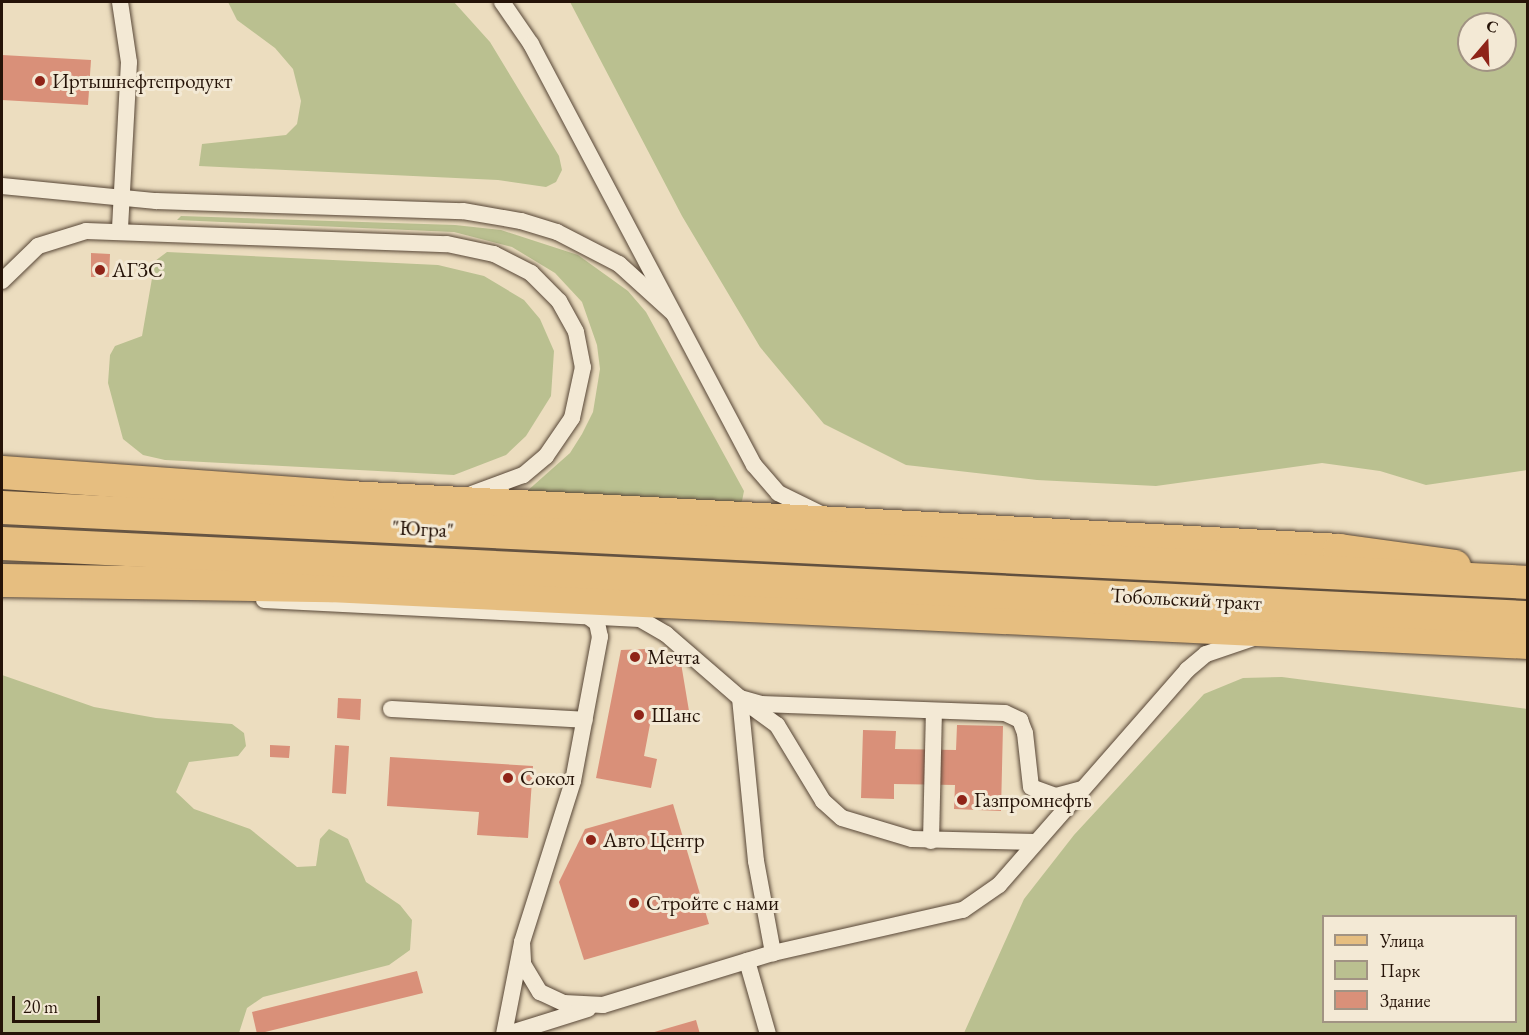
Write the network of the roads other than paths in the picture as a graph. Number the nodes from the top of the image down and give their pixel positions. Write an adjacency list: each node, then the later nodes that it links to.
1 (120, 2): 4 (lane)
2 (502, 2): 7 (lane)
3 (2, 186): 4 (lane)
4 (122, 198): 5 (lane); 7 (lane)
5 (120, 230): 6 (lane); 10 (lane)
6 (2, 282)
7 (673, 313): 13 (lane)
8 (2, 472): 9 (main road)
9 (349, 497): 10 (main road); 12 (main road)
10 (445, 501): 13 (main road)
11 (2, 507): 12 (main road, "Югра")
12 (72, 512): 13 (main road, "Югра")
13 (846, 536): 15 (main road); 19 (main road, Тобольский тракт)
14 (2, 543): 18 (main road, "Югра")
15 (1527, 575)
16 (2, 580): 17 (main road)
17 (126, 581): 20 (lane); 22 (main road)
18 (844, 582): 21 (main road, Тобольский тракт)
19 (1527, 582)
20 (586, 615): 24 (lane); 27 (lane)
21 (1527, 617)
22 (1279, 629): 23 (main road); 28 (lane)
23 (1527, 642)
24 (740, 698): 26 (lane); 29 (lane); 32 (lane)
25 (391, 709): 27 (lane)
26 (934, 712): 28 (lane); 29 (lane)
27 (585, 720): 31 (lane)
28 (1082, 789): 30 (lane)
29 (931, 841): 30 (lane)
30 (1036, 842): 32 (lane)
31 (522, 942): 34 (lane); 35 (lane)
32 (773, 953): 33 (lane)
33 (747, 961): 34 (lane); 36 (lane)
34 (603, 1005): 35 (lane)
35 (506, 1034)
36 (768, 1034)

